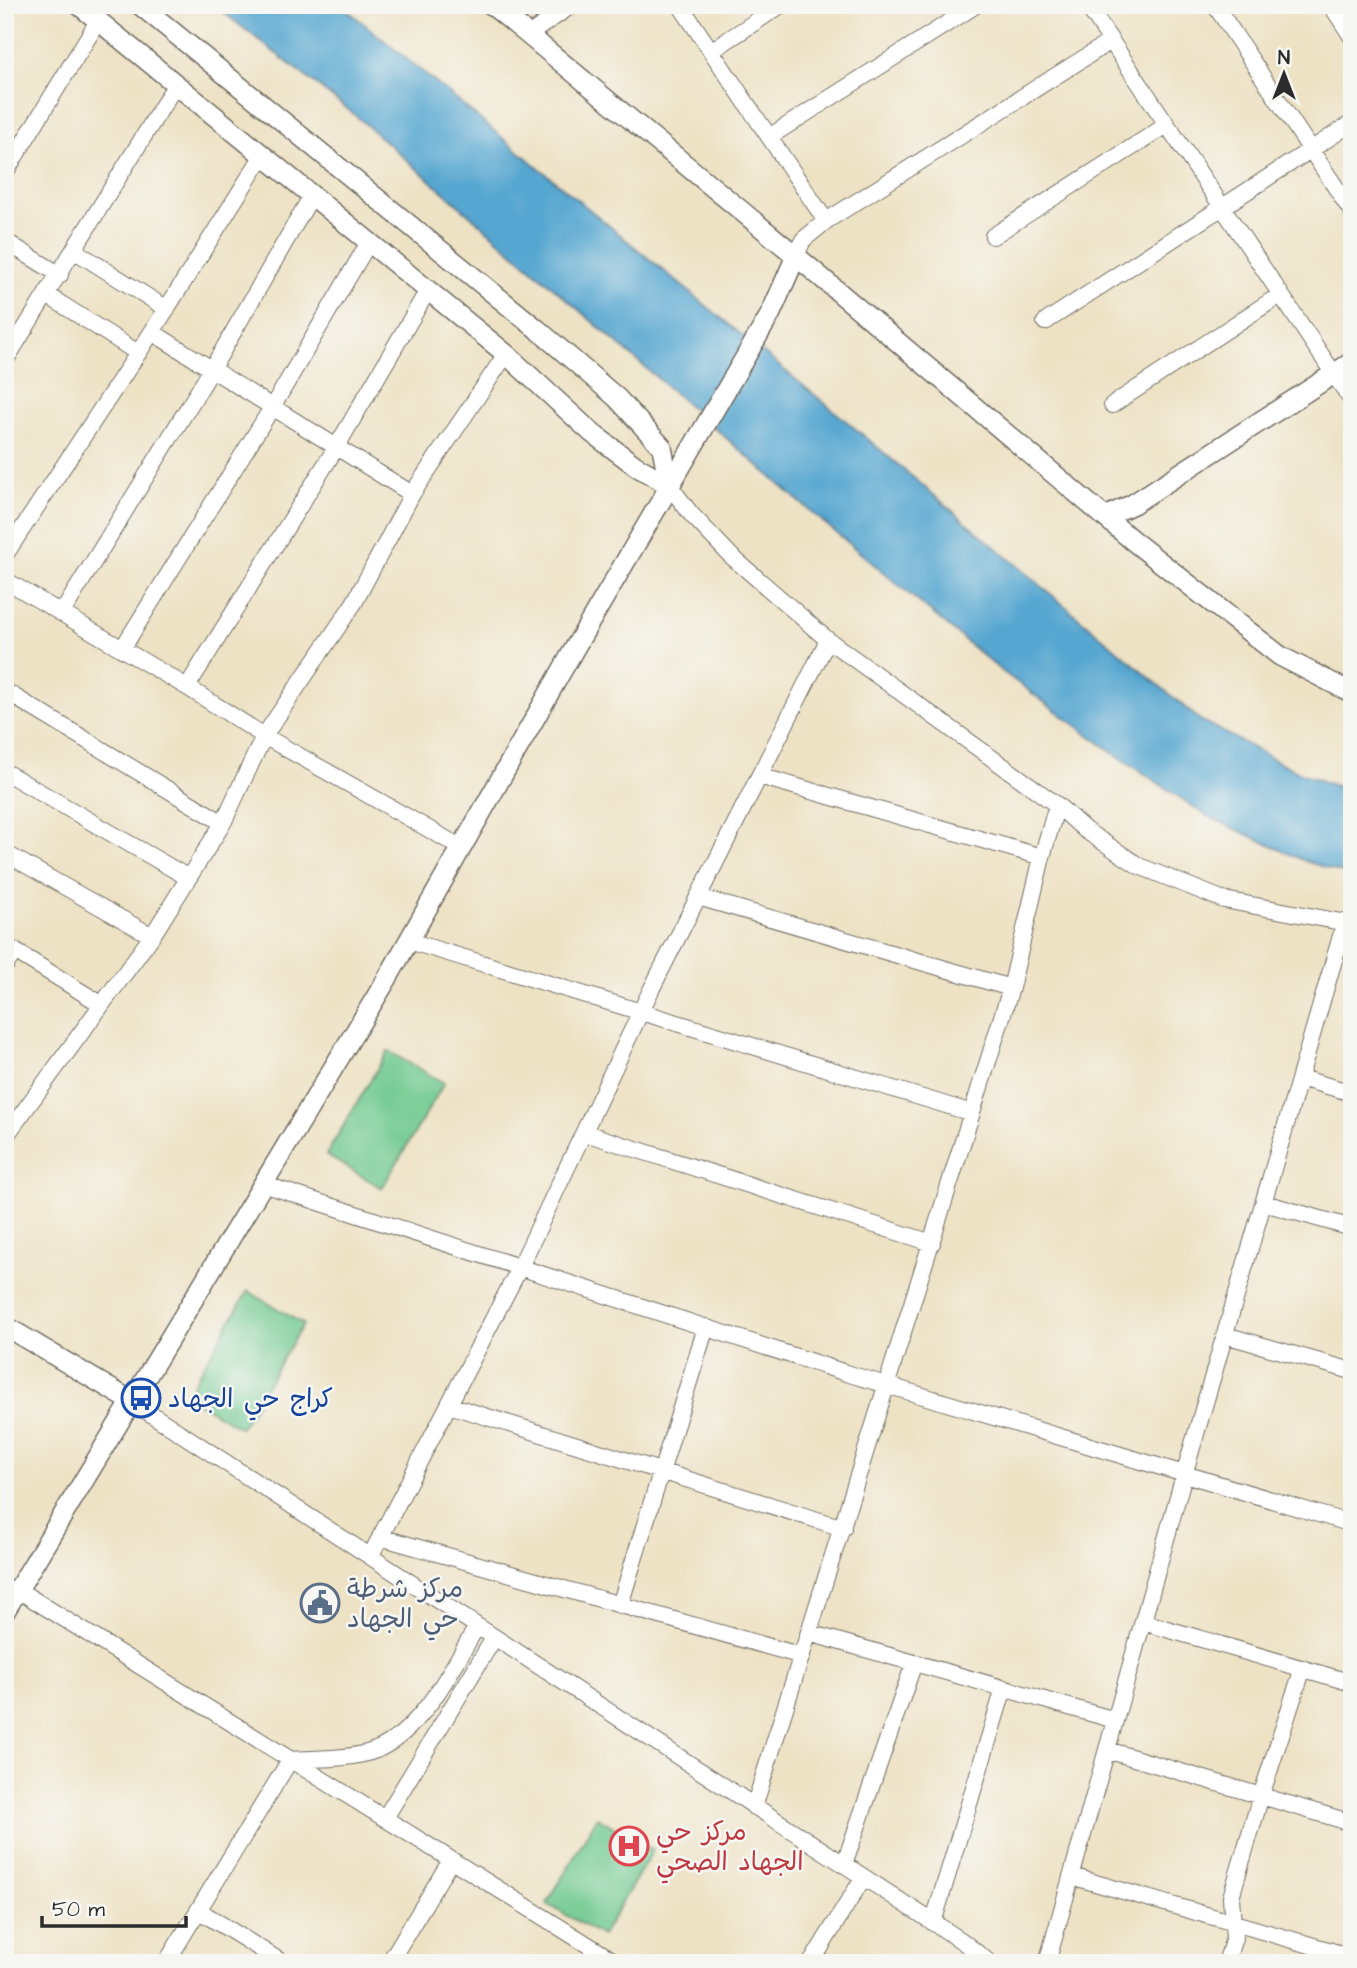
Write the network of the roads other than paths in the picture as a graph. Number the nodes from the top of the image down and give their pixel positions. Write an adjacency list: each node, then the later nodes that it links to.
1 (79, 5): 11 (street)
2 (140, 5): 49 (street)
3 (492, 5): 12 (street)
4 (572, 5): 12 (street)
5 (680, 5): 15 (street)
6 (781, 5): 15 (street)
7 (976, 5): 19 (street)
8 (1087, 5): 14 (street)
9 (1215, 5): 20 (street)
10 (1331, 5): 13 (street)
11 (98, 21): 16 (street); 22 (street)
12 (528, 34): 31 (street)
13 (1352, 37)
14 (1111, 41): 18 (street); 26 (street)
15 (711, 51): 19 (street)
16 (176, 84): 21 (street); 30 (street)
17 (1352, 123): 20 (street)
18 (1167, 125): 24 (street); 27 (street)
19 (769, 137): 26 (street)
20 (1310, 151): 24 (street); 25 (street)
21 (263, 155): 23 (street); 36 (street)
22 (5, 173)
23 (312, 195): 29 (street); 43 (street)
24 (1222, 208): 35 (street); 37 (street)
25 (1352, 212)
26 (826, 221): 31 (street)
27 (993, 236)
28 (5, 241): 32 (street)
29 (369, 242): 33 (street); 47 (street)
30 (75, 251): 32 (street); 36 (street)
31 (796, 256): 49 (street); 51 (street)
32 (60, 275): 34 (street)
33 (428, 290): 40 (street); 48 (street)
34 (47, 295): 39 (street); 41 (street)
35 (1280, 295): 44 (street); 46 (street)
36 (167, 309): 38 (street)
37 (1045, 322)
38 (152, 332): 39 (street); 43 (street)
39 (138, 354): 52 (street)
40 (506, 354): 49 (street); 50 (street)
41 (5, 361)
42 (1352, 362): 44 (street)
43 (212, 369): 47 (street); 54 (street)
44 (1333, 374): 45 (street); 51 (street)
45 (1352, 401)
46 (1112, 405)
47 (273, 406): 48 (street); 56 (street)
48 (337, 446): 50 (street); 57 (street)
49 (669, 485): 55 (street); 65 (street)
50 (412, 494): 60 (street)
51 (1105, 517): 59 (street)
52 (5, 555)
53 (5, 580): 54 (street)
54 (62, 613): 56 (street)
55 (828, 640): 62 (street); 63 (street)
56 (122, 649): 57 (street)
57 (187, 687): 60 (street)
58 (5, 691): 64 (street)
59 (1352, 694)
60 (264, 736): 64 (street); 65 (street)
61 (5, 772): 68 (street)
62 (759, 776): 67 (street); 69 (street)
63 (1057, 806): 67 (street); 70 (street)
64 (223, 822): 68 (street)
65 (461, 848): 72 (street)
66 (5, 853): 71 (street)
67 (1042, 857): 76 (street)
68 (187, 877): 71 (street)
69 (698, 897): 76 (street); 78 (street)
70 (1349, 923): 74 (street)
71 (152, 936): 77 (street)
72 (409, 941): 78 (street); 84 (street)
73 (10, 948): 75 (street); 77 (street)
74 (1344, 957): 79 (street)
75 (5, 966)
76 (1011, 988): 81 (street)
77 (101, 1003): 83 (street)
78 (641, 1012): 81 (street); 82 (street)
79 (1300, 1078): 80 (street); 85 (street)
80 (1352, 1093)
81 (972, 1113): 87 (street)
82 (585, 1133): 87 (street); 88 (street)
83 (5, 1137)
84 (263, 1184): 88 (street); 94 (street)
85 (1264, 1203): 86 (street); 91 (street)
86 (1352, 1228)
87 (932, 1243): 93 (street)
88 (520, 1267): 90 (street); 95 (street)
89 (5, 1326): 94 (street)
90 (706, 1327): 93 (street); 96 (street)
91 (1225, 1335): 92 (street); 97 (street)
92 (1352, 1371)
93 (888, 1385): 97 (street); 99 (street)
94 (131, 1401): 101 (street); 102 (street)
95 (449, 1405): 96 (street); 100 (street)
96 (662, 1470): 99 (street); 103 (street)
97 (1184, 1475): 98 (street); 105 (street)
98 (1352, 1524)
99 (843, 1528): 107 (street)
100 (380, 1537): 101 (street); 103 (street)
101 (370, 1557): 106 (street)
102 (18, 1590): 104 (street); 116 (street)
103 (620, 1605): 109 (street)
104 (5, 1611)
105 (1143, 1622): 111 (street); 114 (street)
106 (477, 1626): 108 (street); 116 (street)
107 (809, 1633): 109 (street); 110 (street)
108 (494, 1638): 118 (street); 119 (street)
109 (802, 1656): 118 (street)
110 (914, 1663): 113 (street); 122 (street)
111 (1303, 1668): 112 (street); 117 (street)
112 (1352, 1683)
113 (1004, 1688): 114 (street); 126 (street)
114 (1115, 1720): 115 (street)
115 (1107, 1750): 117 (street); 123 (street)
116 (290, 1760): 119 (street); 125 (street)
117 (1261, 1796): 120 (street); 127 (street)
118 (754, 1807): 122 (street)
119 (385, 1818): 121 (street)
120 (1352, 1823)
121 (451, 1860): 131 (street); 132 (street)
122 (844, 1865): 124 (street)
123 (1071, 1876): 127 (street); 135 (street)
124 (863, 1878): 126 (street); 133 (street)
125 (198, 1910): 129 (street); 130 (street)
126 (933, 1923): 134 (street)
127 (1234, 1923): 128 (street); 136 (street)
128 (1352, 1957)
129 (166, 1963)
130 (283, 1963)
131 (389, 1963)
132 (617, 1963)
133 (811, 1963)
134 (990, 1963)
135 (1047, 1963)
136 (1226, 1963)

